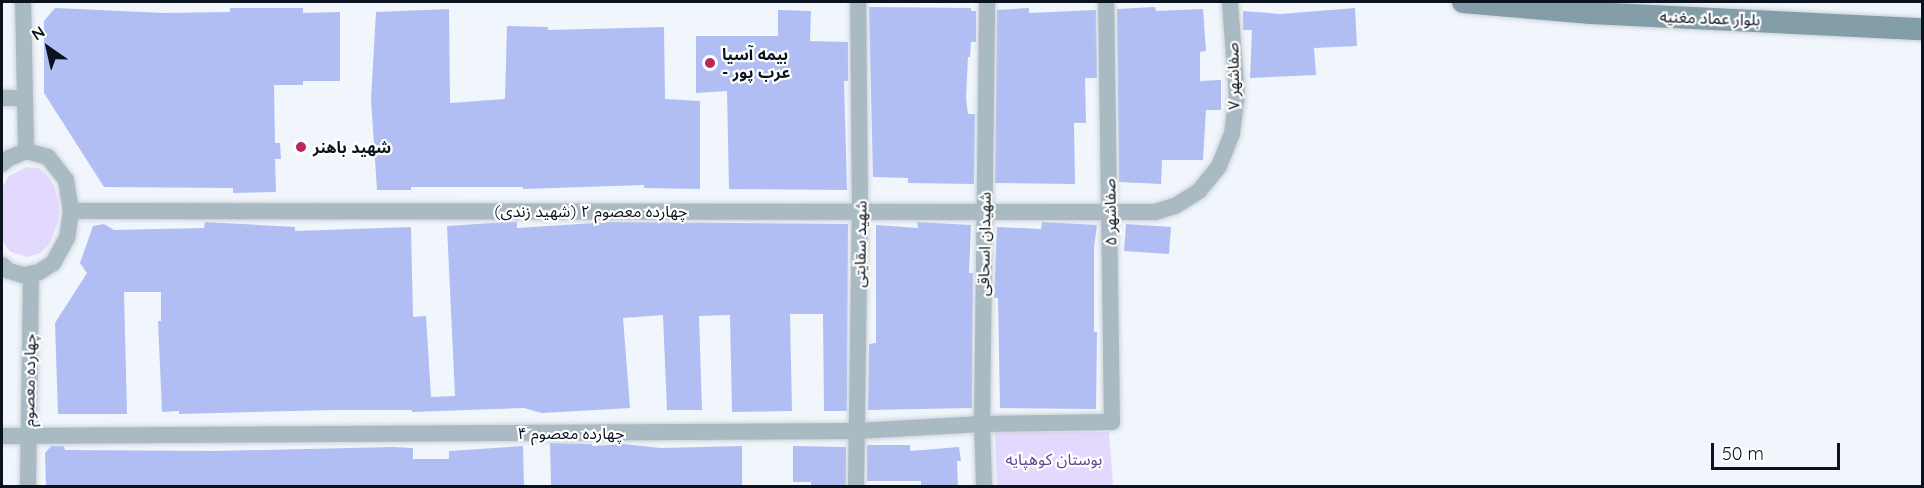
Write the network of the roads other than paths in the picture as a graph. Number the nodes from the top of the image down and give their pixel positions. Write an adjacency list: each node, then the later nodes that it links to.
1 (23, 2): 9 (street)
2 (858, 2): 14 (street, شهید سقایتی)
3 (987, 2): 12 (street, شهیدان اسحاقی)
4 (1106, 2): 15 (street, صفاشهر ۵)
5 (1230, 2): 15 (street, صفاشهر ۷)
6 (1463, 2): 7 (main road, بلوار عماد مغنیه)
7 (1923, 29)
8 (2, 98): 9 (street)
9 (25, 98): 10 (street)
10 (26, 151): 11 (street); 13 (street)
11 (2, 164)
12 (984, 210): 14 (street, چهارده معصوم ۲ (شهید زندی)); 15 (street, چهارده معصوم ۲ (شهید زندی)); 19 (street, شهیدان اسحاقی)
13 (71, 211): 14 (street, چهارده معصوم ۲ (شهید زندی)); 17 (street)
14 (860, 212): 20 (street, شهید سقایتی)
15 (1110, 212): 18 (street, صفاشهر ۵)
16 (2, 265): 17 (street)
17 (31, 274): 21 (street, چهارده معصوم)
18 (1112, 422): 19 (street, چهارده معصوم ۴)
19 (982, 424): 20 (street, چهارده معصوم ۴); 25 (street, شهیدان اسحاقی)
20 (856, 431): 21 (street, چهارده معصوم ۴); 24 (street, شهید سقایتی)
21 (28, 435): 22 (street, چهارده معصوم ۴); 23 (street, چهارده معصوم)
22 (2, 436)
23 (28, 486)
24 (856, 486)
25 (984, 486)

